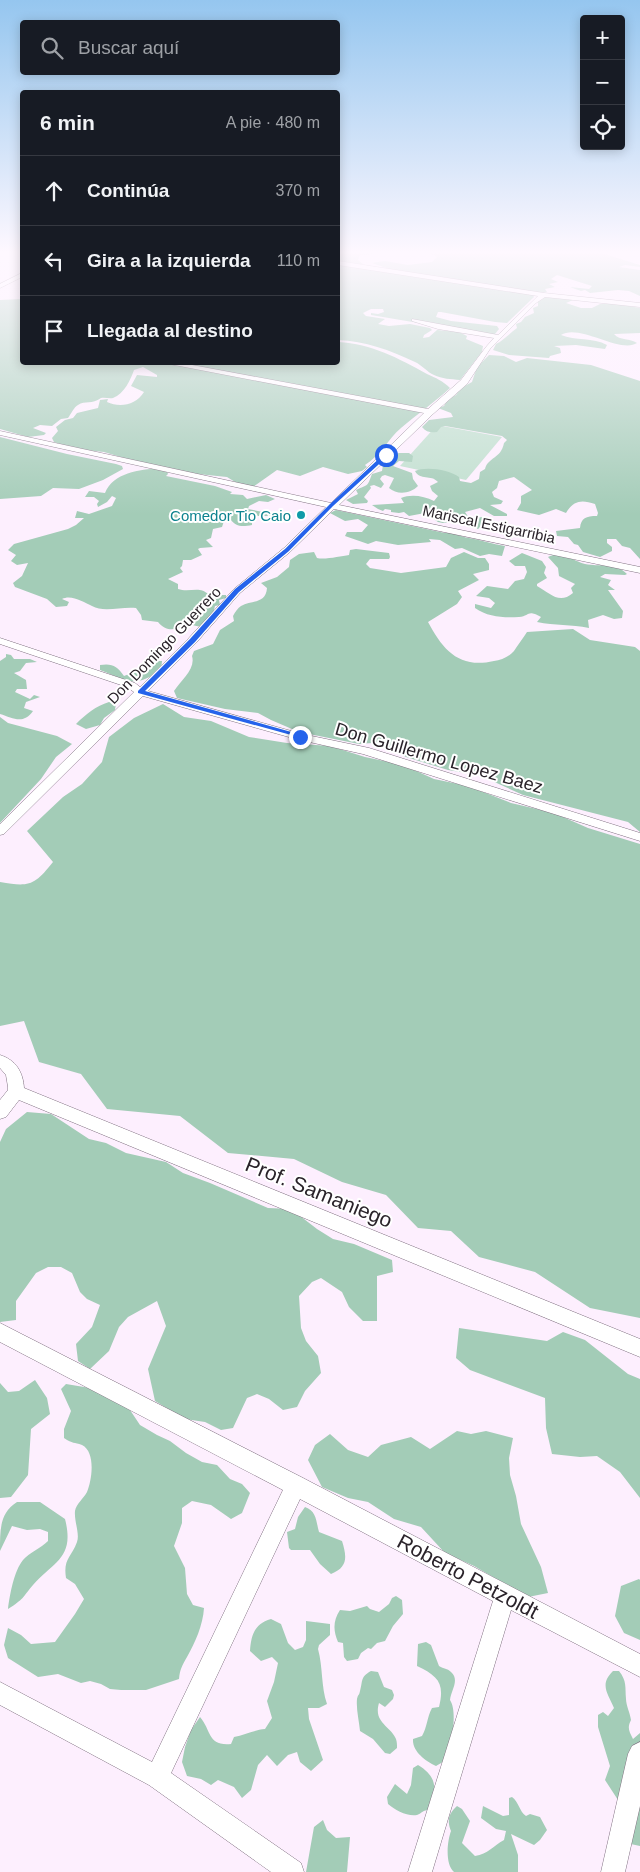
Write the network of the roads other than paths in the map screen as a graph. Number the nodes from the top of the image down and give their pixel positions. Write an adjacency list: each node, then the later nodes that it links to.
1 (496, 340): 3 (street, Don Domingo Guerrero)
2 (178, 365): 3 (street)
3 (430, 412): 5 (street, Don Domingo Guerrero)
4 (0, 433): 5 (street, Mariscal Estigarribia)
5 (332, 505): 6 (street, Mariscal Estigarribia); 8 (street, Don Domingo Guerrero)
6 (640, 570)
7 (0, 641): 8 (street)
8 (140, 692): 9 (street, Don Domingo Guerrero); 10 (street, Don Guillermo Lopez Baez)
9 (0, 831)
10 (640, 838)
11 (0, 1061): 12 (street)
12 (16, 1092): 13 (street); 15 (street, Prof. Samaniego)
13 (0, 1112)
14 (0, 1332): 16 (street, Roberto Petzoldt)
15 (640, 1348)
16 (296, 1486): 17 (street, Roberto Petzoldt); 21 (street)
17 (505, 1596): 18 (street, Roberto Petzoldt); 23 (street)
18 (640, 1666)
19 (0, 1693): 21 (street)
20 (640, 1754): 24 (street)
21 (157, 1777): 22 (street)
22 (292, 1872)
23 (420, 1872)
24 (613, 1872)

